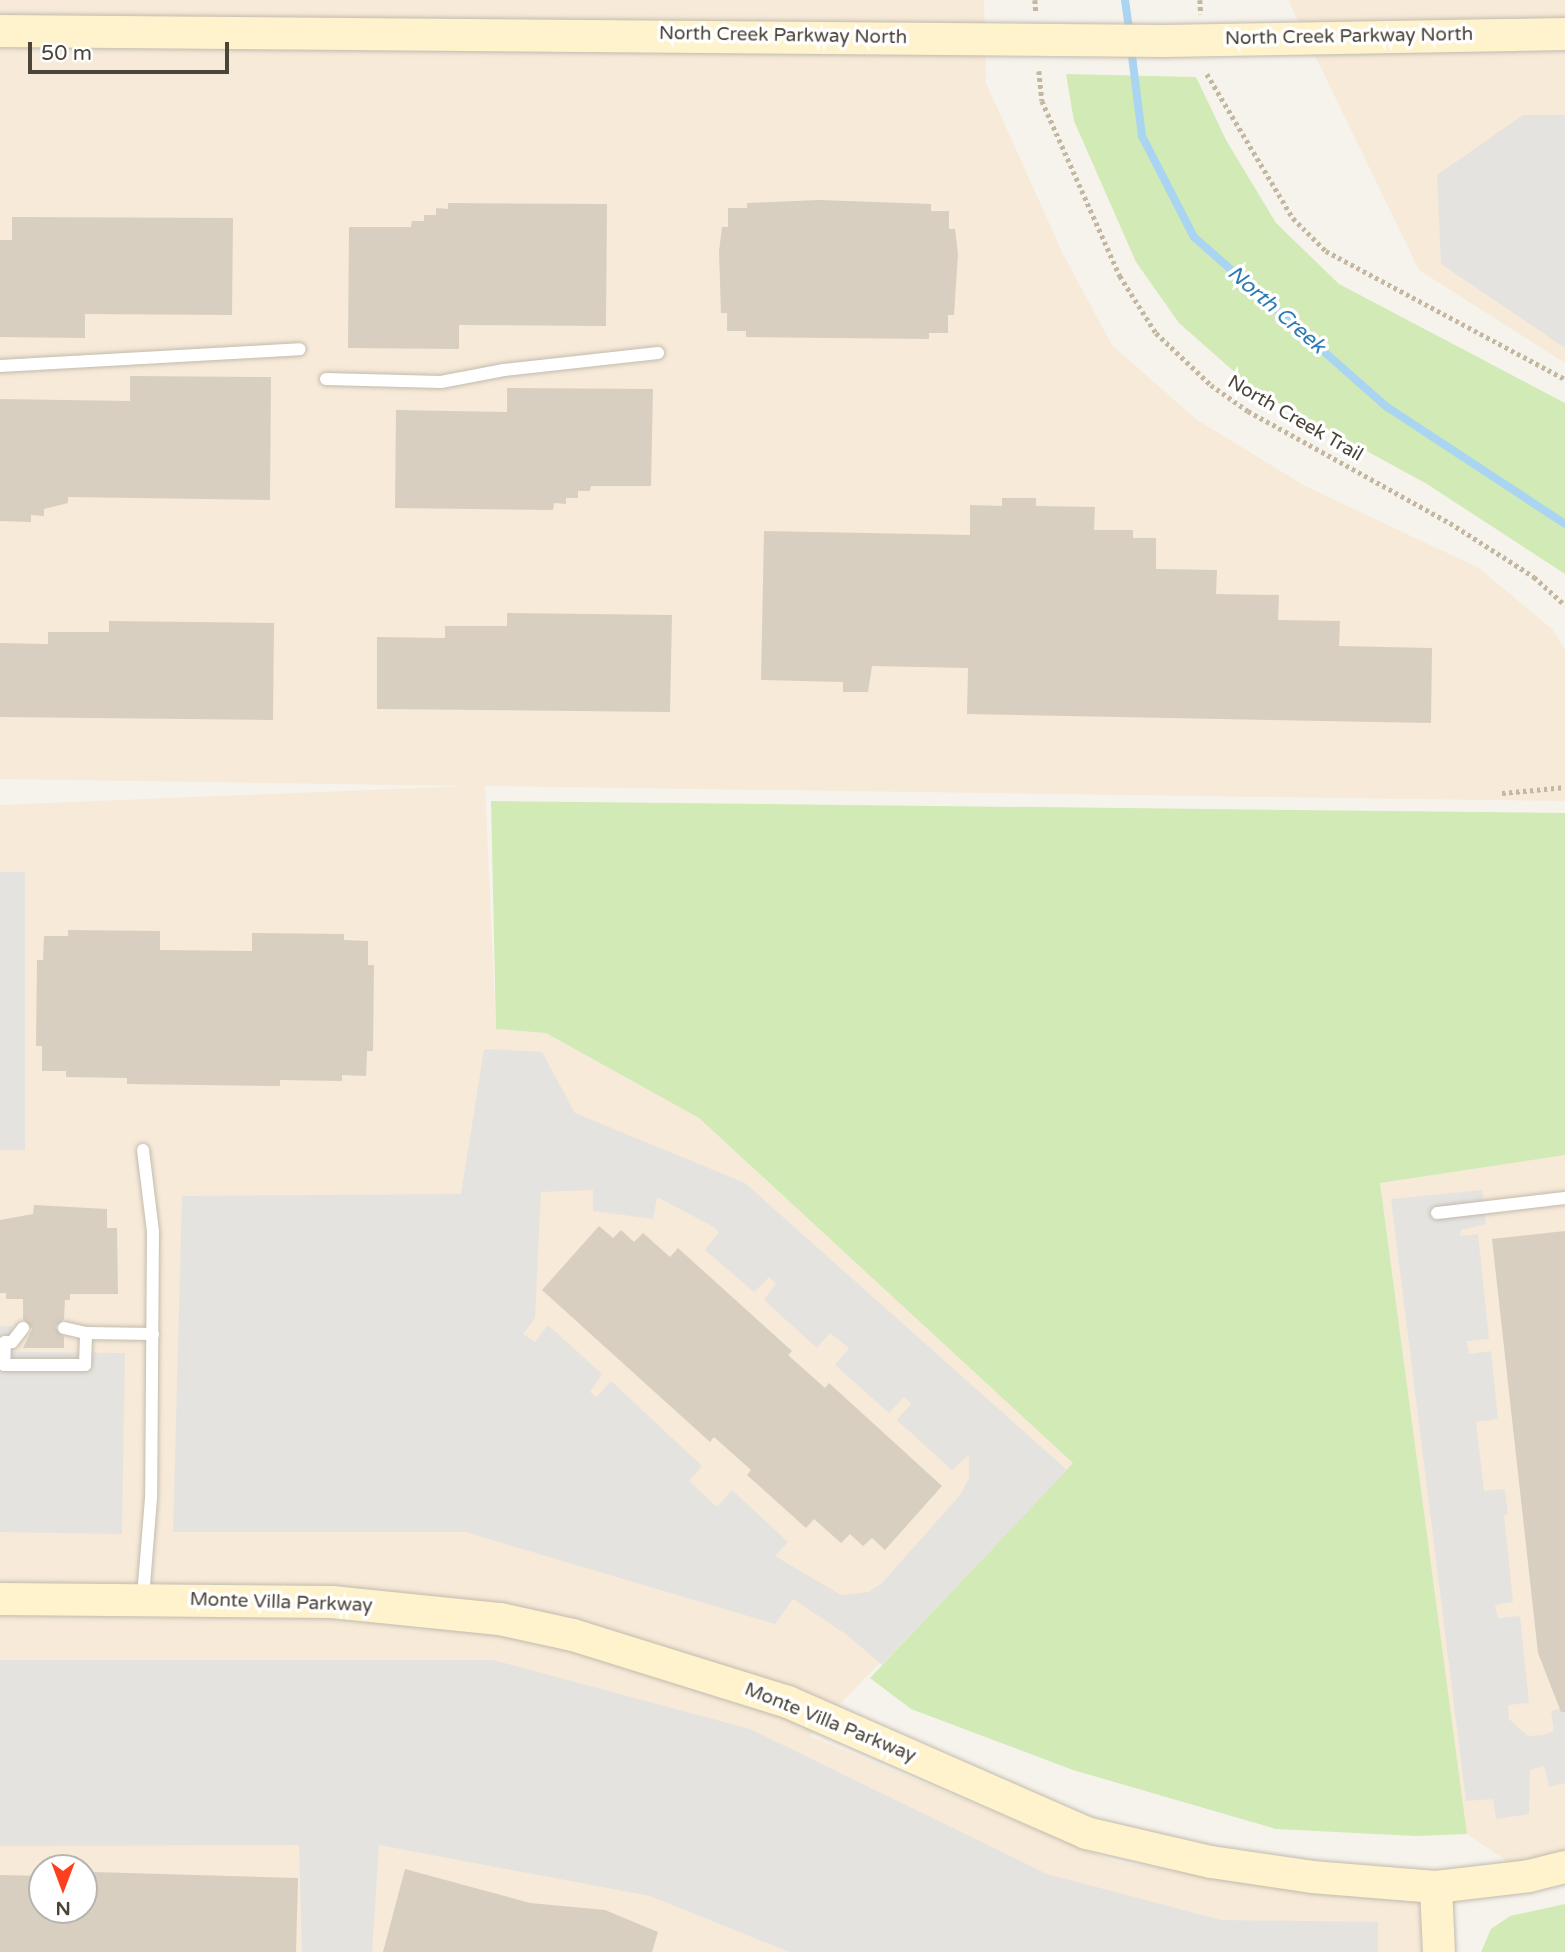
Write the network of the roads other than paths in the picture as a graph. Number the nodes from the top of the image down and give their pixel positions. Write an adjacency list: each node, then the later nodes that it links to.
1 (0, 31): 2 (street, North Creek Parkway North)
2 (1565, 34)
3 (300, 349): 5 (lane)
4 (658, 353): 6 (lane)
5 (0, 366)
6 (326, 379)
7 (143, 1150): 13 (lane)
8 (1565, 1198): 9 (lane)
9 (1437, 1213)
10 (23, 1328): 12 (lane)
11 (64, 1328): 12 (lane)
12 (86, 1333): 13 (lane)
13 (153, 1334): 15 (lane)
14 (0, 1599): 15 (street, Monte Villa Parkway)
15 (143, 1599): 17 (street, Monte Villa Parkway)
16 (1565, 1867): 17 (street, Monte Villa Parkway)
17 (1436, 1887): 18 (street)
18 (1439, 1952)

